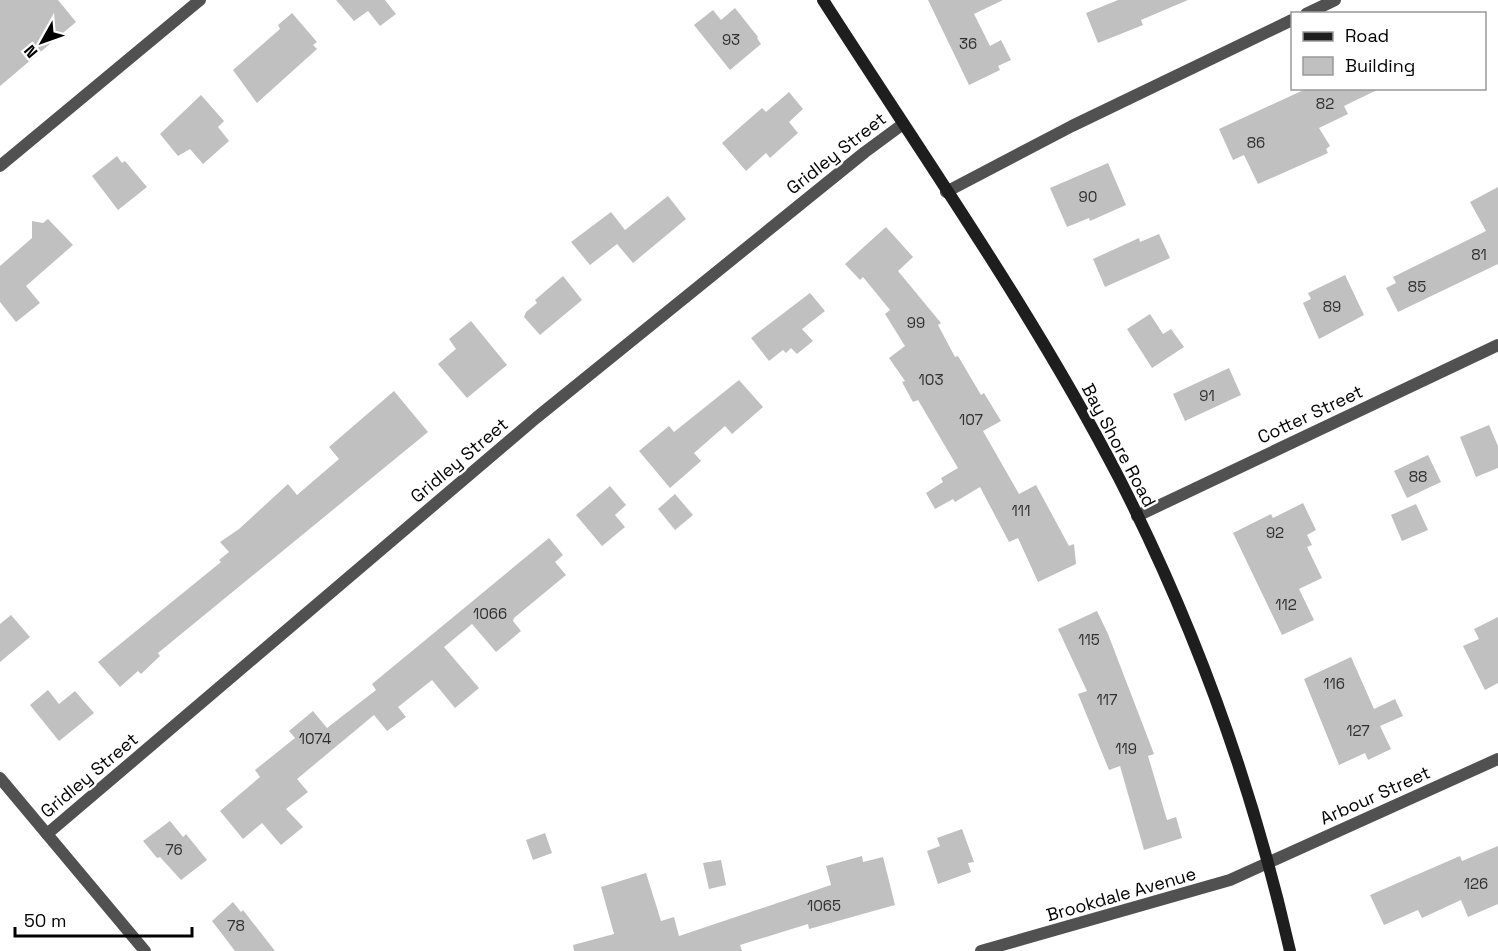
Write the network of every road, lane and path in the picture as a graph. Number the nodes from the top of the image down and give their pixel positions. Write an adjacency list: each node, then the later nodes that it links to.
1 (200, 0): 7 (street)
2 (823, 0): 6 (main road, Bay Shore Road)
3 (1335, 0): 4 (street)
4 (1310, 12)
5 (1291, 21): 8 (street)
6 (903, 124): 8 (main road, Bay Shore Road); 13 (street, Gridley Street)
7 (0, 166)
8 (946, 192): 10 (main road, Bay Shore Road)
9 (1498, 345): 10 (street, Cotter Street)
10 (1137, 516): 14 (main road, Bay Shore Road)
11 (1498, 759): 14 (street, Arbour Street)
12 (0, 778): 13 (street)
13 (47, 834): 15 (street)
14 (1268, 863): 16 (street, Brookdale Avenue); 17 (main road, Bay Shore Road)
15 (145, 951)
16 (981, 951)
17 (1290, 951)

